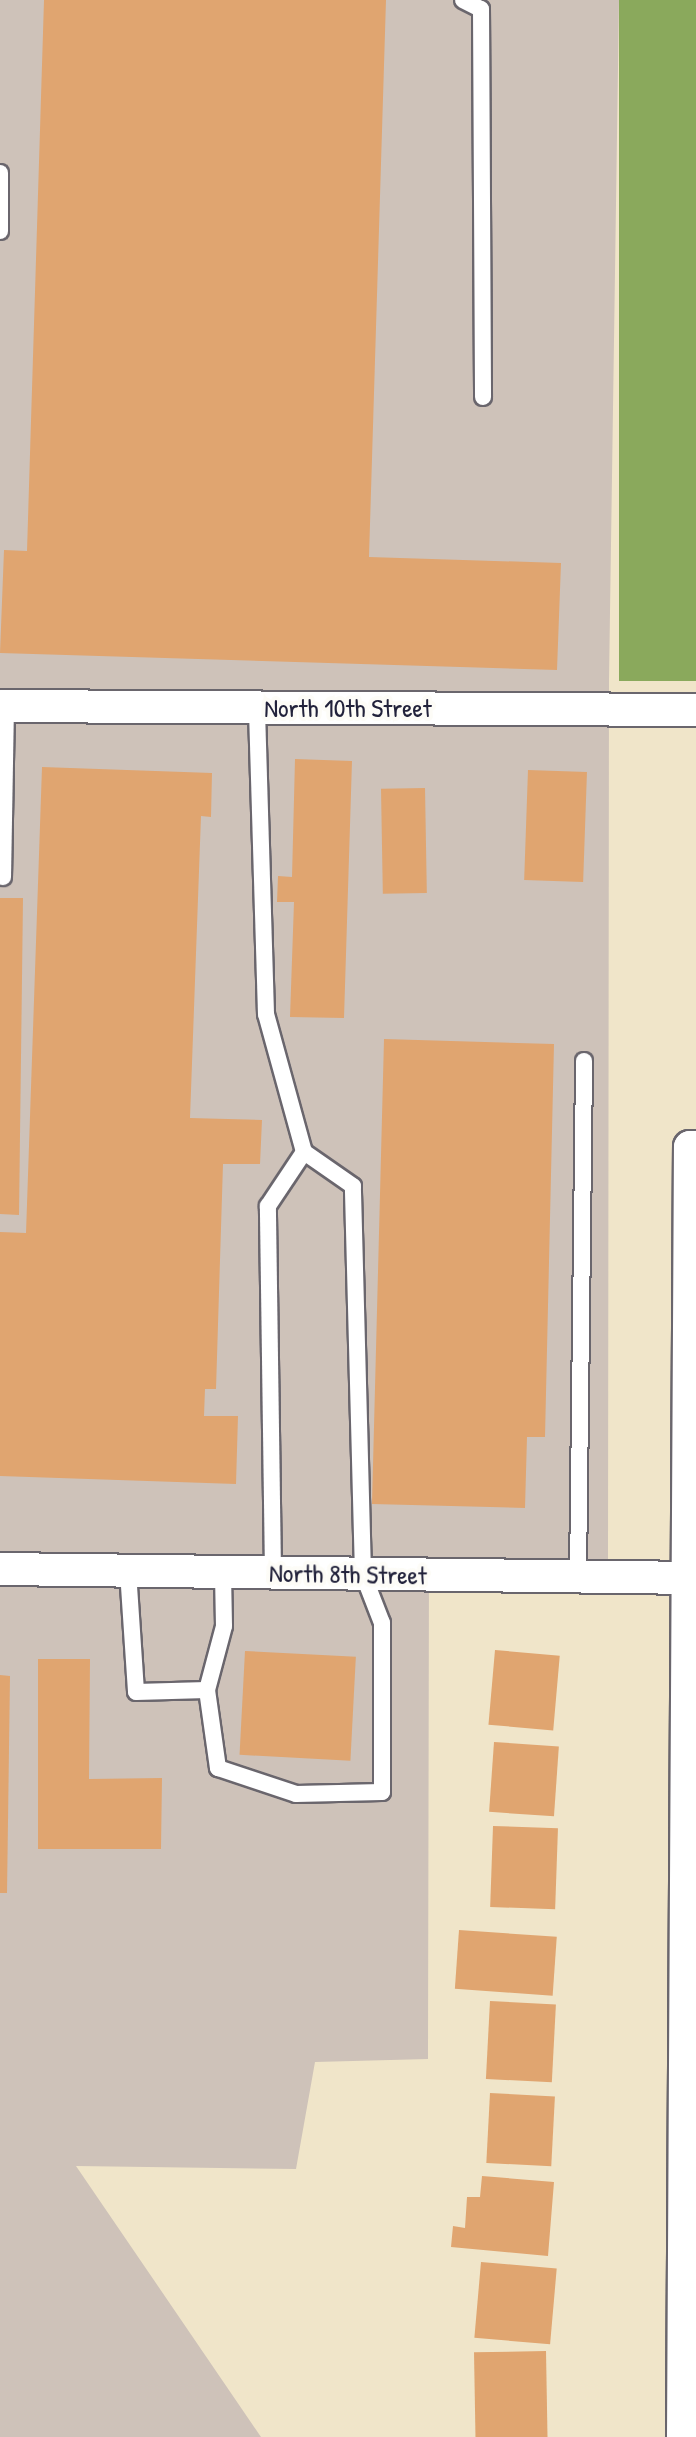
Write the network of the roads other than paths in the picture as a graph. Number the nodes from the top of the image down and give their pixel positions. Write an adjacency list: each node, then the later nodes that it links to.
1 (463, 0): 4 (lane)
2 (0, 173): 3 (lane)
3 (0, 231)
4 (483, 397)
5 (3, 706): 6 (street, North 10th Street); 8 (lane)
6 (257, 708): 7 (street, North 10th Street); 11 (lane)
7 (696, 710)
8 (3, 877)
9 (584, 1061): 17 (lane)
10 (693, 1147): 18 (street)
11 (304, 1152): 15 (lane); 16 (lane)
12 (0, 1569): 13 (street, North 8th Street)
13 (128, 1571): 14 (street, North 8th Street); 19 (lane)
14 (223, 1572): 15 (street, North 8th Street); 19 (lane)
15 (273, 1573): 16 (street, North 8th Street)
16 (363, 1574): 17 (street, North 8th Street); 19 (lane)
17 (578, 1577): 18 (street, North 8th Street)
18 (692, 1578): 20 (street)
19 (207, 1690)
20 (691, 2012): 21 (street)
21 (683, 2437)

